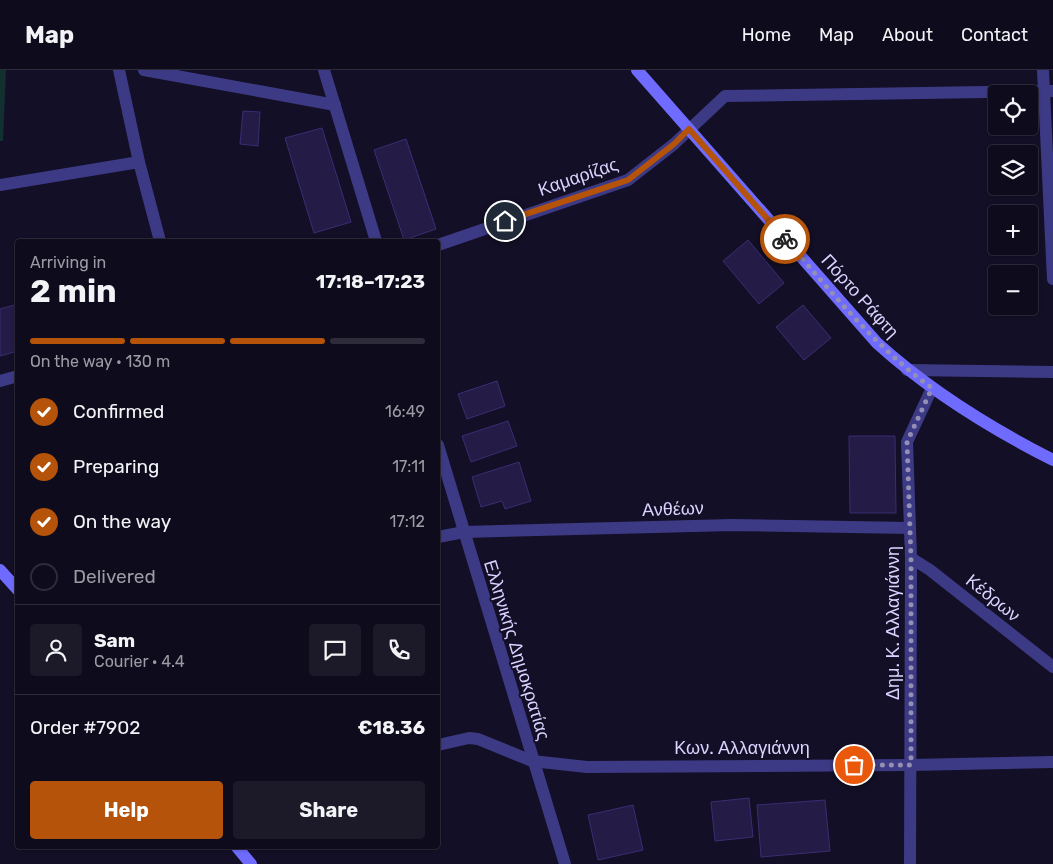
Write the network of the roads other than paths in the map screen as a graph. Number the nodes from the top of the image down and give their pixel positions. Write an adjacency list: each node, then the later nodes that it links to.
1 (119, 70): 9 (street)
2 (144, 70): 7 (street)
3 (324, 70): 7 (street)
4 (637, 70): 8 (main road, Πόρτο Ράφτη)
5 (1043, 70): 6 (street)
6 (1048, 91): 8 (street, Καμαρίζας); 14 (street)
7 (335, 105): 12 (street)
8 (689, 129): 13 (street, Καμαρίζας); 15 (main road, Πόρτο Ράφτη)
9 (139, 162): 10 (street); 11 (street)
10 (0, 184)
11 (159, 239)
12 (375, 239)
13 (440, 244)
14 (1053, 279)
15 (907, 370): 16 (street); 19 (main road, Πόρτο Ράφτη)
16 (1053, 372)
17 (15, 377): 18 (street)
18 (0, 381)
19 (932, 388): 21 (main road, Πόρτο Ράφτη); 22 (street, Δημ. Κ. Αλλαγιάννη)
20 (440, 452): 23 (street, Ελληνικής Δημοκρατίας)
21 (1053, 460)
22 (910, 528): 23 (street, Ανθέων); 25 (street, Δημ. Κ. Αλλαγιάννη)
23 (464, 532): 24 (street, Ανθέων); 30 (street, Ελληνικής Δημοκρατίας)
24 (440, 536)
25 (911, 558): 28 (street, Κέδρων); 32 (street, Δημ. Κ. Αλλαγιάννη)
26 (0, 570): 27 (main road)
27 (15, 587)
28 (1053, 666)
29 (440, 745): 30 (street, Κων. Αλλαγιάννη)
30 (532, 761): 32 (street, Κων. Αλλαγιάννη); 35 (street, Ελληνικής Δημοκρατίας)
31 (1053, 762): 32 (street, Κων. Αλλαγιάννη)
32 (911, 765): 36 (street, Δημ. Κ. Αλλαγιάννη)
33 (238, 849): 34 (main road)
34 (251, 864)
35 (565, 864)
36 (910, 864)

